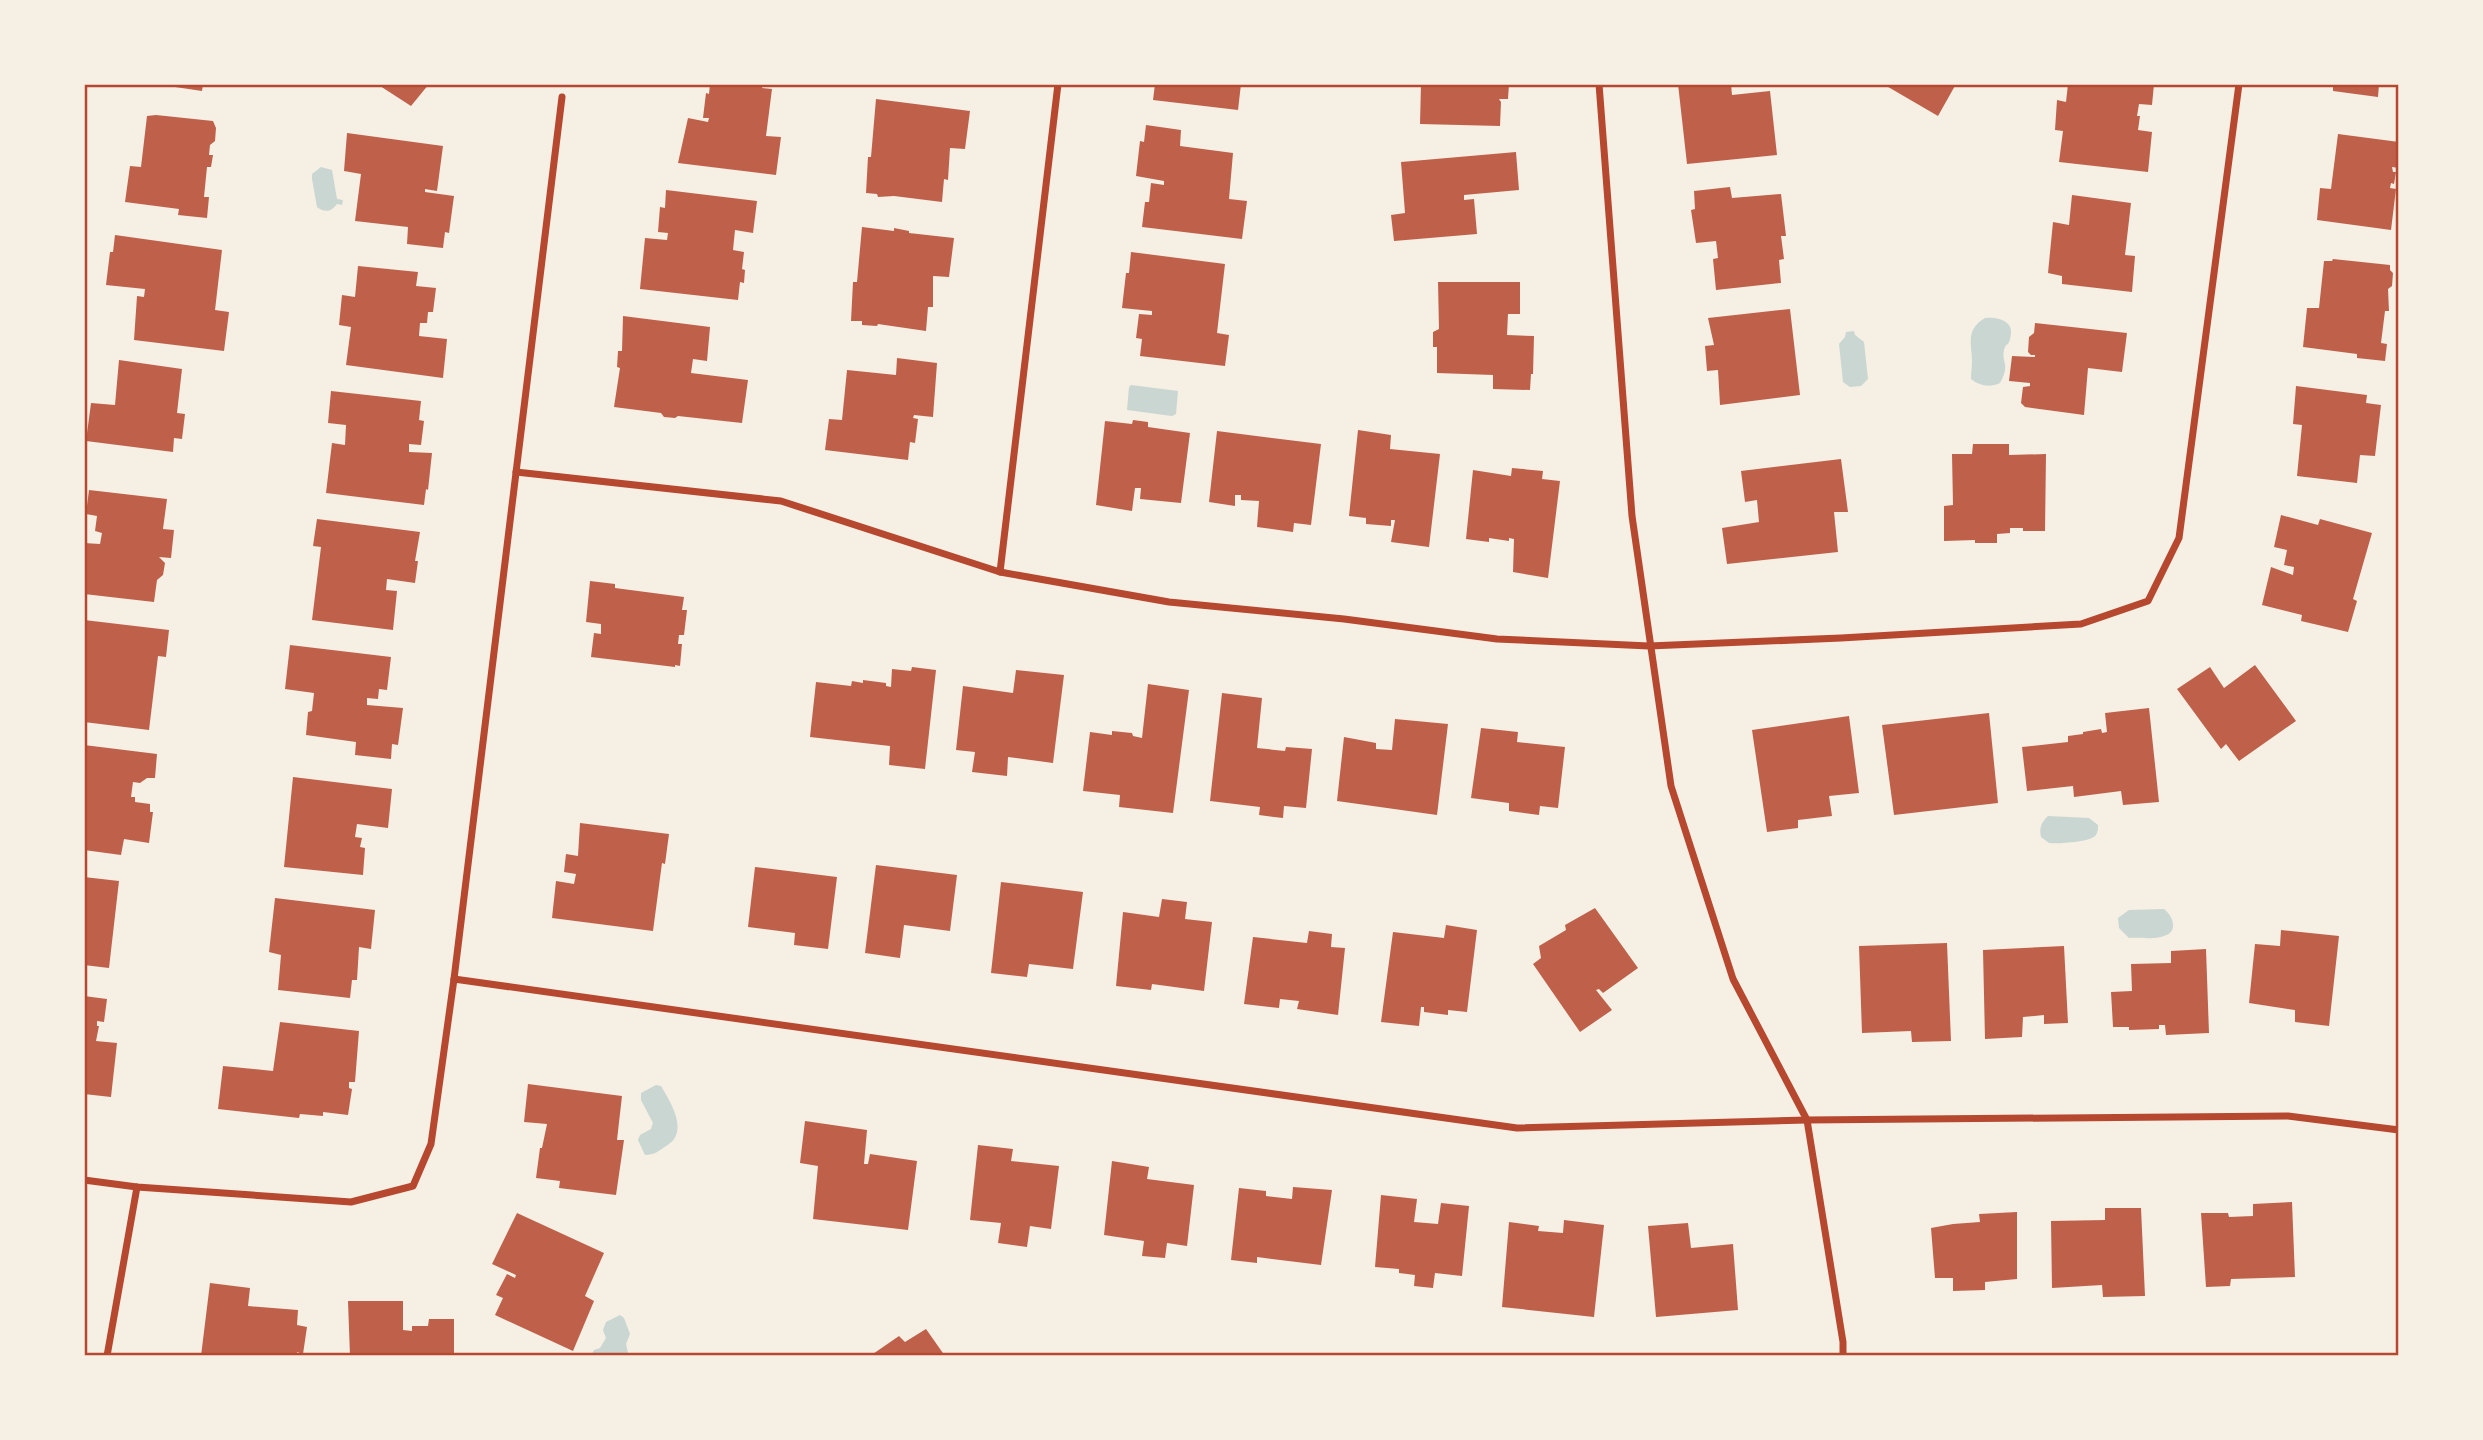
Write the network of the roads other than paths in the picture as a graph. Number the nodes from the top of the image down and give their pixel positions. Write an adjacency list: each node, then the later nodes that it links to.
1 (1058, 84): 6 (street)
2 (1600, 84): 7 (street)
3 (2239, 84): 7 (street)
4 (562, 97): 5 (street)
5 (516, 472): 6 (street); 8 (street)
6 (1000, 572): 7 (street)
7 (1649, 646): 9 (street)
8 (454, 979): 9 (street); 12 (street)
9 (1807, 1120): 10 (street); 14 (street)
10 (2399, 1130)
11 (84, 1180): 12 (street)
12 (137, 1187): 13 (street)
13 (107, 1356)
14 (1843, 1356)

